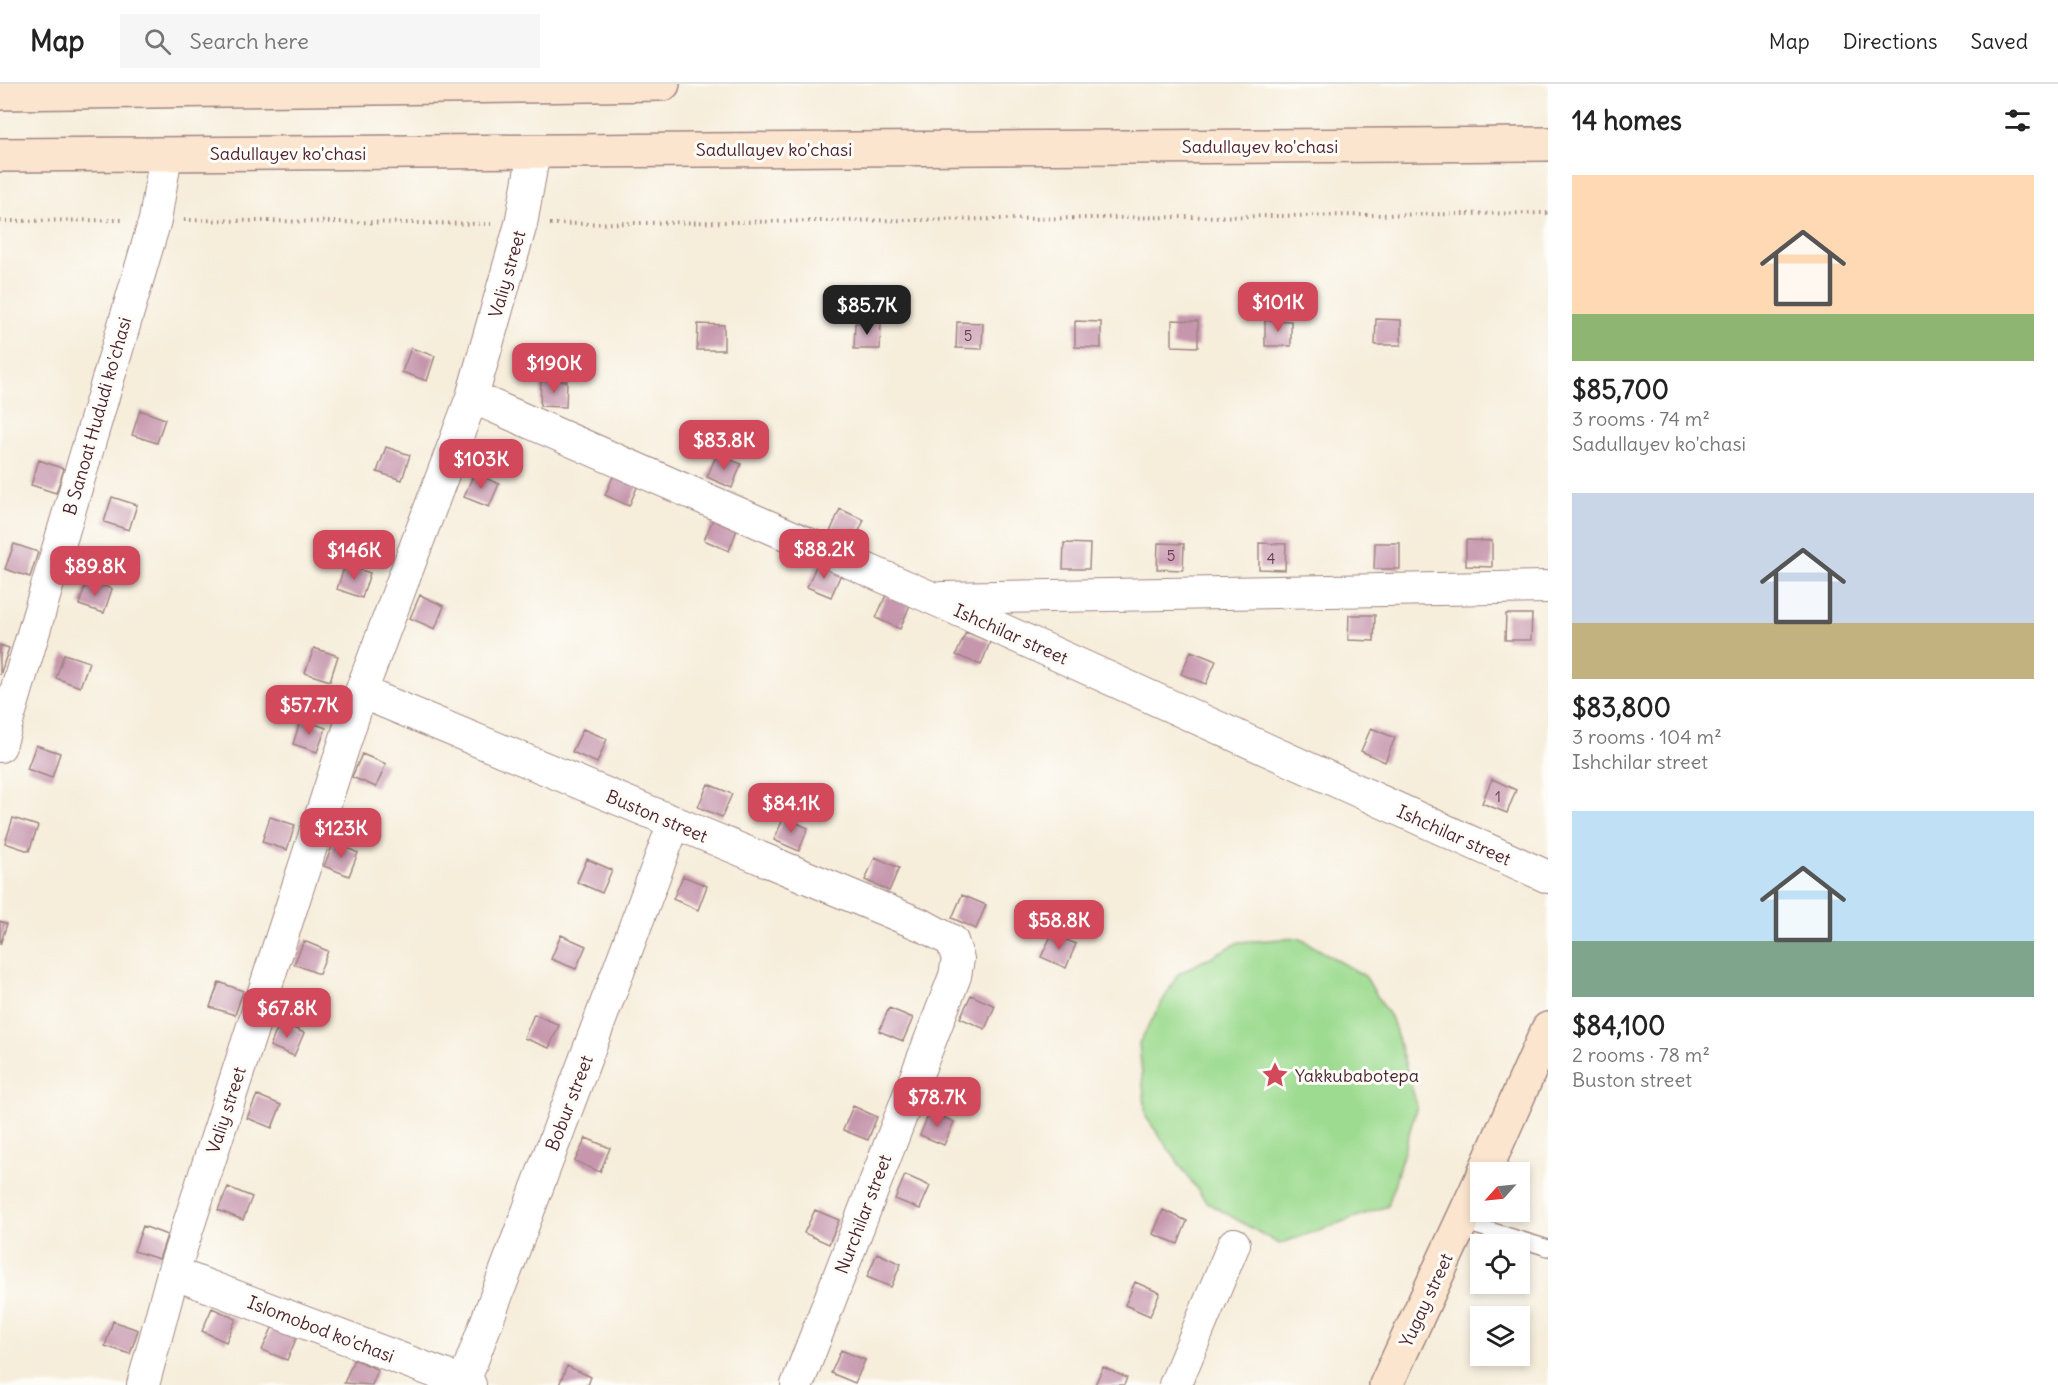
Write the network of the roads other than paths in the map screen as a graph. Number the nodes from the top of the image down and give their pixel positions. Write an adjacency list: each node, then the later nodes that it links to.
1 (663, 84): 2 (main road)
2 (419, 86): 3 (main road)
3 (259, 87): 4 (main road)
4 (0, 93)
5 (1548, 144): 6 (main road, Sadullayev ko'chasi)
6 (534, 152): 7 (main road, Sadullayev ko'chasi); 9 (street, Valiy street)
7 (166, 154): 8 (main road, Sadullayev ko'chasi); 13 (street, B Sanoat Hududi ko'chasi)
8 (0, 155)
9 (472, 397): 11 (street, Ishchilar street); 12 (street, Valiy street)
10 (1548, 587): 11 (street)
11 (932, 598): 15 (street, Ishchilar street)
12 (361, 692): 14 (street, Buston street); 23 (street, Valiy street)
13 (0, 746)
14 (674, 823): 16 (street, Buston street); 24 (street, Bobur street)
15 (1548, 877)
16 (955, 976): 26 (street, Nurchilar street)
17 (1548, 1029): 18 (main road)
18 (1489, 1162)
19 (1470, 1206): 20 (main road, Yugay street)
20 (1463, 1222): 22 (lane); 28 (main road, Yugay street)
21 (1234, 1244): 27 (street)
22 (1548, 1248)
23 (173, 1273): 24 (street, Islomobod ko'chasi); 25 (street, Valiy street)
24 (467, 1384)
25 (143, 1385)
26 (797, 1385)
27 (1175, 1385)
28 (1386, 1385)

